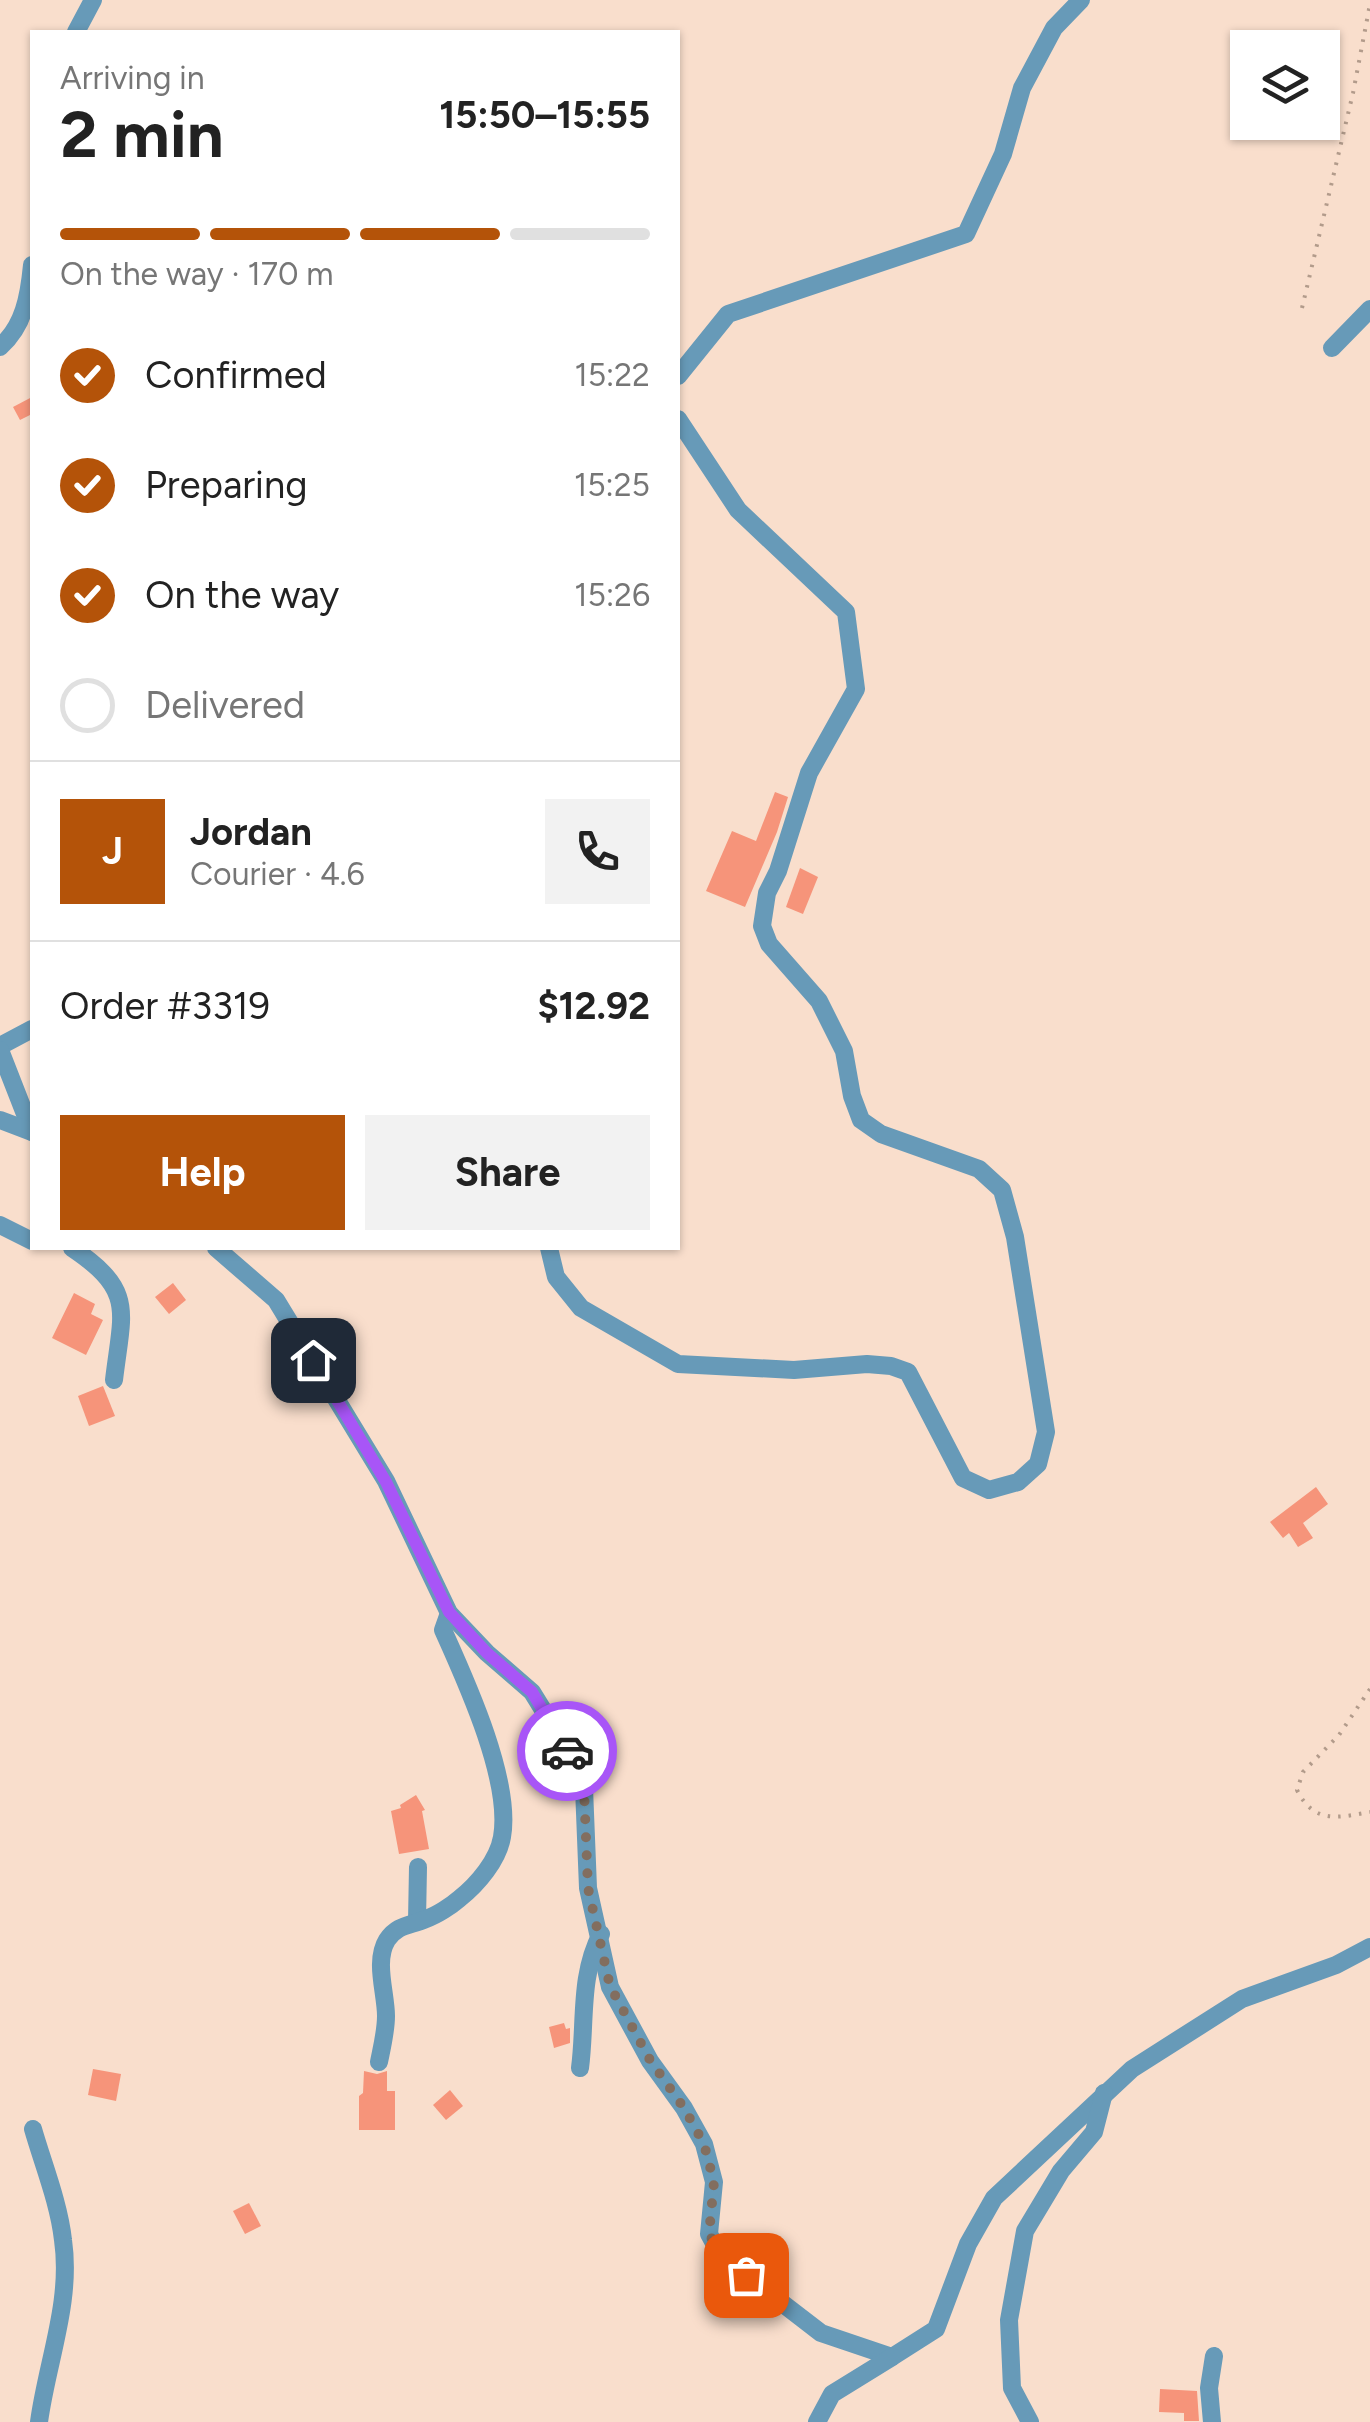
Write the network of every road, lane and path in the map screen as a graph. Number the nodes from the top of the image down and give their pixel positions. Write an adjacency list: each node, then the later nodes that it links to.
1 (93, 0): 4 (street)
2 (1082, 0): 10 (street)
3 (1370, 4): 6 (path)
4 (77, 30)
5 (30, 286): 8 (street)
6 (1302, 308)
7 (1370, 309): 9 (street)
8 (0, 347)
9 (1332, 348)
10 (680, 374)
11 (680, 422): 21 (street)
12 (30, 1031): 13 (street)
13 (0, 1048): 15 (street)
14 (0, 1120): 16 (street)
15 (30, 1127)
16 (30, 1131)
17 (0, 1225): 18 (street)
18 (30, 1241)
19 (75, 1250): 22 (street)
20 (218, 1250): 23 (street)
21 (549, 1250)
22 (114, 1380)
23 (449, 1612): 27 (street); 28 (street)
24 (1370, 1689): 25 (path)
25 (1370, 1812)
26 (418, 1866): 27 (street)
27 (417, 1922): 30 (street)
28 (600, 1934): 31 (street); 35 (street)
29 (1370, 1948): 32 (street)
30 (380, 2062)
31 (580, 2068)
32 (1104, 2094): 35 (street); 38 (street)
33 (32, 2128): 36 (street)
34 (1214, 2356): 39 (street)
35 (892, 2358): 37 (street)
36 (39, 2422)
37 (817, 2422)
38 (1030, 2422)
39 (1212, 2422)

